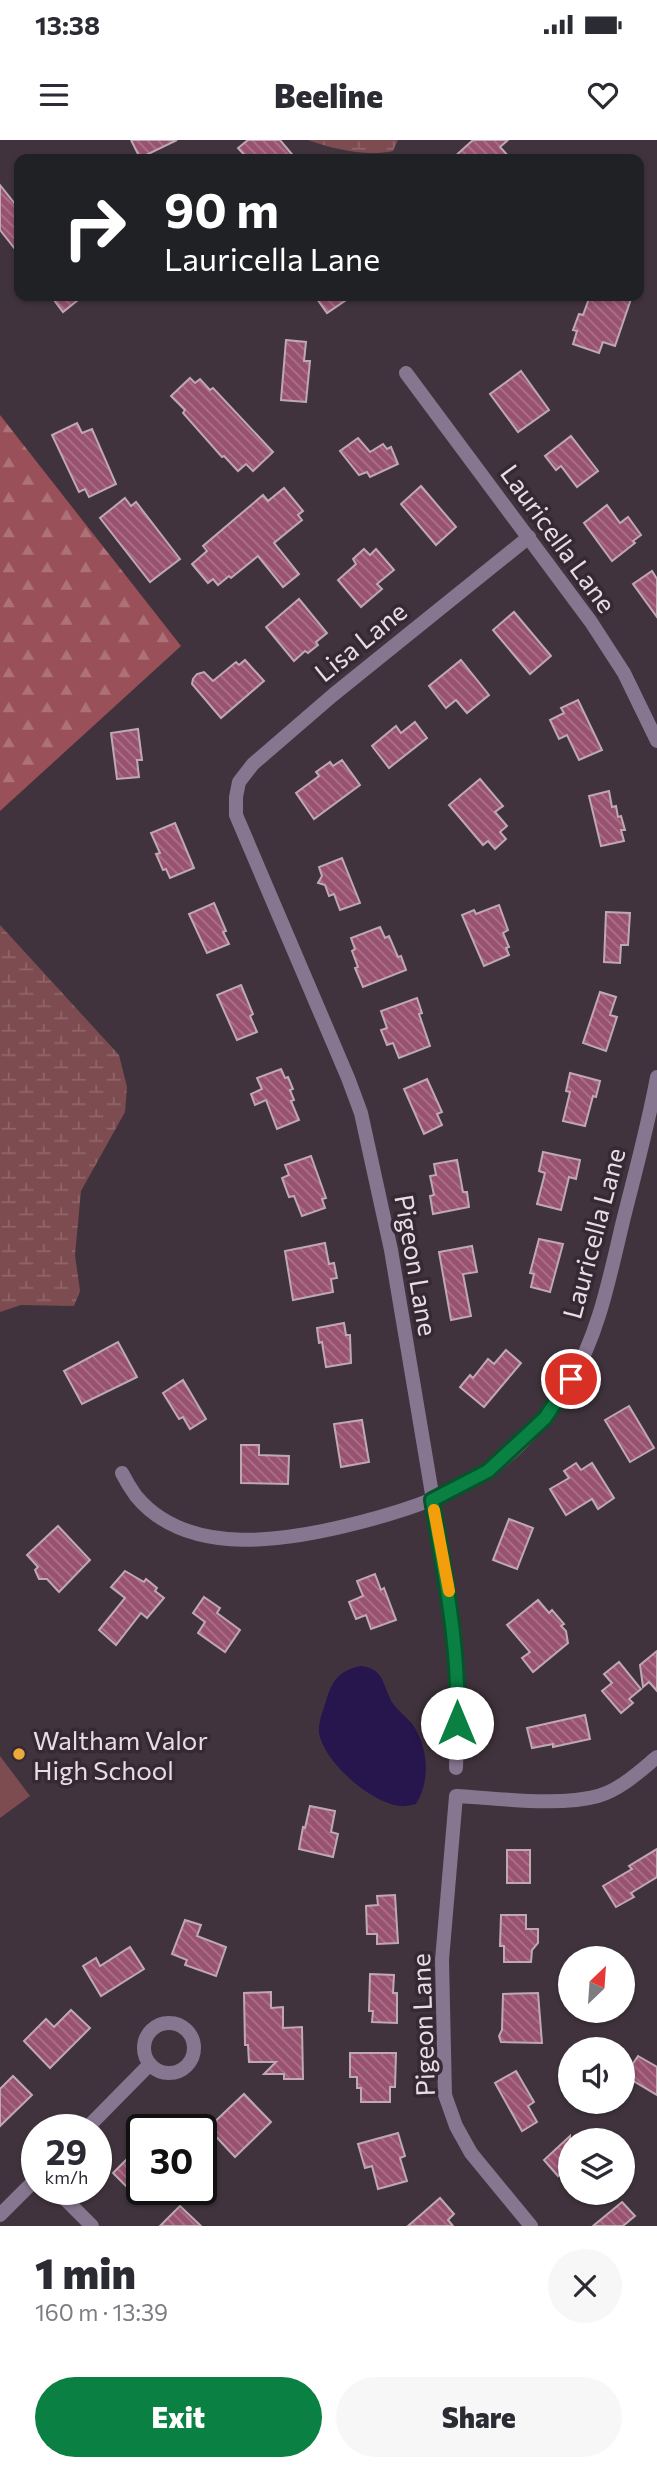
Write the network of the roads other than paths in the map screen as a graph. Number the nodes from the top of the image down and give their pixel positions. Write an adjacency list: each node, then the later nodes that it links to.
1 (406, 373): 2 (street, Lauricella Lane)
2 (528, 537): 3 (street, Lauricella Lane); 4 (street, Lisa Lane)
3 (657, 741)
4 (237, 794): 8 (street, Pigeon Lane)
5 (657, 1077): 6 (street, Lauricella Lane)
6 (654, 1107): 8 (street, Lauricella Lane)
7 (122, 1473): 8 (street, Lauricella Lane)
8 (432, 1500): 10 (street, Pigeon Lane)
9 (657, 1757): 17 (street, Pigeon Lane)
10 (456, 1768)
11 (150, 2064): 12 (street)
12 (101, 2114)
13 (21, 2194): 15 (street)
14 (71, 2205): 16 (street)
15 (0, 2215)
16 (92, 2226)
17 (531, 2226)

